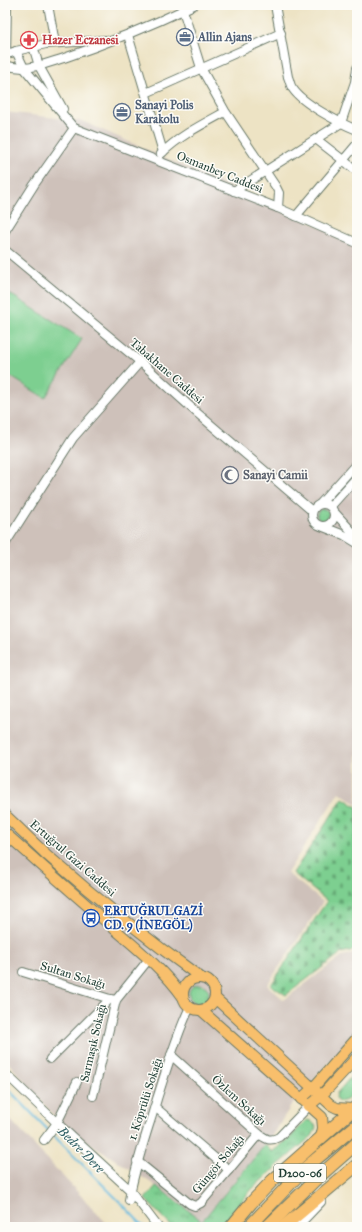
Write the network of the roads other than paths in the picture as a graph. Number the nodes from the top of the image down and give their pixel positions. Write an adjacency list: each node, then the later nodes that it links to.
1 (6, 5): 12 (street)
2 (48, 5): 9 (street)
3 (194, 5): 5 (street)
4 (276, 5): 6 (street)
5 (183, 10): 7 (street); 16 (street)
6 (281, 33): 16 (street); 20 (street)
7 (128, 35): 8 (street); 18 (street)
8 (116, 40): 9 (street); 14 (street)
9 (55, 43): 10 (street)
10 (33, 46): 11 (street); 14 (street)
11 (16, 51): 12 (street); 15 (street, Osmanbey Caddesi)
12 (6, 55)
13 (5, 65): 15 (street)
14 (39, 66): 15 (street); 21 (street)
15 (24, 68): 21 (street, Osmanbey Caddesi)
16 (201, 68): 18 (street); 19 (street)
17 (357, 68): 20 (street)
18 (146, 93): 25 (street)
19 (225, 112): 25 (street); 28 (street)
20 (341, 123): 22 (street); 23 (street)
21 (74, 128): 26 (street, Osmanbey Caddesi); 33 (street)
22 (357, 130)
23 (316, 139): 27 (street); 28 (street)
24 (357, 144): 27 (street)
25 (163, 152): 26 (street)
26 (155, 159): 30 (street, Osmanbey Caddesi)
27 (343, 161): 29 (street); 32 (street)
28 (265, 171): 30 (street); 31 (street)
29 (357, 171)
30 (234, 191): 31 (street, Osmanbey Caddesi)
31 (278, 208): 32 (street, Osmanbey Caddesi)
32 (296, 216): 34 (street, Osmanbey Caddesi)
33 (5, 231)
34 (357, 243)
35 (5, 250): 36 (street, Tabakhane Caddesi)
36 (140, 362): 41 (street, Tabakhane Caddesi); 45 (street)
37 (357, 463): 39 (street)
38 (357, 477): 40 (street)
39 (320, 504): 40 (street); 41 (street)
40 (333, 510): 42 (street); 43 (street)
41 (312, 511): 42 (street)
42 (320, 526): 44 (street)
43 (357, 536)
44 (357, 543)
45 (5, 544)
46 (5, 815): 50 (main road, Ertuğrul Gazi Caddesi)
47 (5, 833): 48 (main road)
48 (149, 959): 51 (main road); 53 (street, Sarmaşık Sokağı)
49 (23, 972): 53 (street, Sultan Sokağı)
50 (200, 977): 51 (main road); 52 (main road)
51 (183, 997): 54 (main road)
52 (215, 998): 55 (main road); 62 (main road)
53 (113, 1000): 59 (street); 63 (street, Sarmaşık Sokağı)
54 (190, 1007): 55 (main road); 57 (street, 1. Köprülü Sokağı)
55 (201, 1010): 65 (main road)
56 (357, 1038): 62 (main road)
57 (172, 1055): 66 (street, 1. Köprülü Sokağı); 70 (street, Özlem Sokağı)
58 (357, 1057): 64 (main road)
59 (50, 1058)
60 (5, 1073): 68 (street)
61 (77, 1082): 68 (street)
62 (313, 1088): 64 (main road); 65 (main road)
63 (93, 1096)
64 (321, 1096): 65 (main road); 67 (main road)
65 (305, 1102): 70 (street, Özlem Sokağı); 71 (main road)
66 (155, 1107): 74 (street, 1. Köprülü Sokağı); 76 (street)
67 (355, 1107): 71 (highway)
68 (55, 1125): 72 (street); 77 (street)
69 (357, 1125): 83 (highway, D200-06)
70 (258, 1134): 76 (street, Güngör Sokağı)
71 (321, 1137): 79 (highway)
72 (44, 1140)
73 (357, 1143): 84 (highway, D200-06)
74 (138, 1161): 76 (street, Güngör Sokağı); 77 (street, 1. Köprülü Sokağı)
75 (354, 1167): 85 (highway); 86 (street)
76 (229, 1170)
77 (130, 1190): 78 (street, 1. Köprülü Sokağı); 80 (street)
78 (128, 1200)
79 (247, 1207): 81 (street); 82 (highway)
80 (158, 1227)
81 (226, 1227)
82 (232, 1227)
83 (249, 1227)
84 (267, 1227)
85 (282, 1227)
86 (297, 1227)

